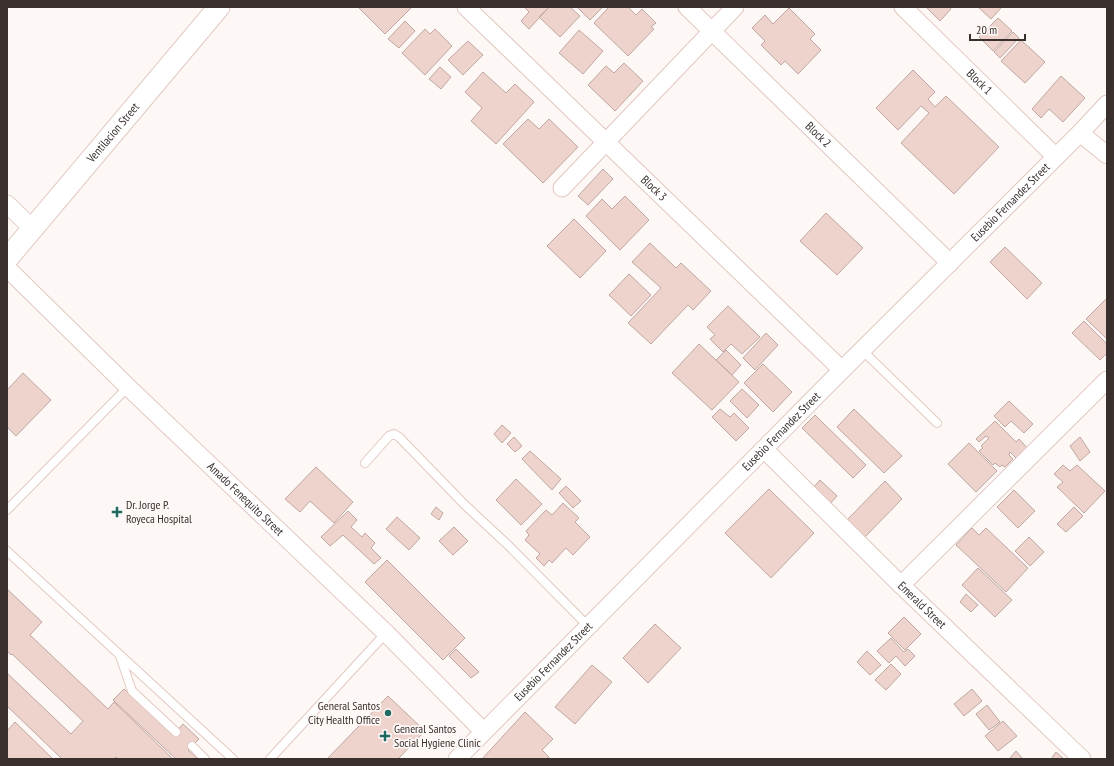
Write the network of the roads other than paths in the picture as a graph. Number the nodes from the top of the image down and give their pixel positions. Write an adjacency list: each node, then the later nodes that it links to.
1 (220, 7): 14 (street, Ventilacion Street)
2 (466, 7): 9 (street, Block 3)
3 (687, 7): 6 (street, Block 2)
4 (735, 7): 6 (street)
5 (904, 7): 11 (street, Block 1)
6 (712, 31): 9 (street); 16 (street, Block 2)
7 (1107, 104): 8 (street, Eusebio Fernandez Street)
8 (1080, 133): 10 (street); 11 (street, Eusebio Fernandez Street)
9 (606, 142): 12 (street); 19 (street, Block 3)
10 (1107, 155)
11 (1056, 157): 16 (street, Eusebio Fernandez Street)
12 (562, 188)
13 (7, 204): 14 (street)
14 (33, 229): 15 (street, Ventilacion Street)
15 (7, 259)
16 (950, 263): 18 (street, Eusebio Fernandez Street)
17 (7, 268): 21 (street, Amado Fenequito Street)
18 (862, 350): 19 (street, Eusebio Fernandez Street); 22 (lane)
19 (842, 370): 23 (street, Eusebio Fernandez Street)
20 (1107, 380): 27 (street)
21 (128, 387): 25 (lane); 29 (street, Amado Fenequito Street)
22 (937, 422)
23 (764, 449): 27 (street, Emerald Street); 28 (street, Eusebio Fernandez Street)
24 (365, 463): 28 (lane)
25 (7, 510)
26 (7, 551): 30 (lane)
27 (901, 585): 38 (street, Emerald Street)
28 (588, 626): 31 (street, Eusebio Fernandez Street)
29 (386, 633): 31 (street, Amado Fenequito Street); 36 (lane)
30 (120, 655): 32 (lane); 35 (lane)
31 (483, 731): 37 (street, Eusebio Fernandez Street)
32 (176, 732)
33 (192, 746): 34 (lane)
34 (205, 759)
35 (233, 759)
36 (270, 759)
37 (457, 759)
38 (1082, 759)

